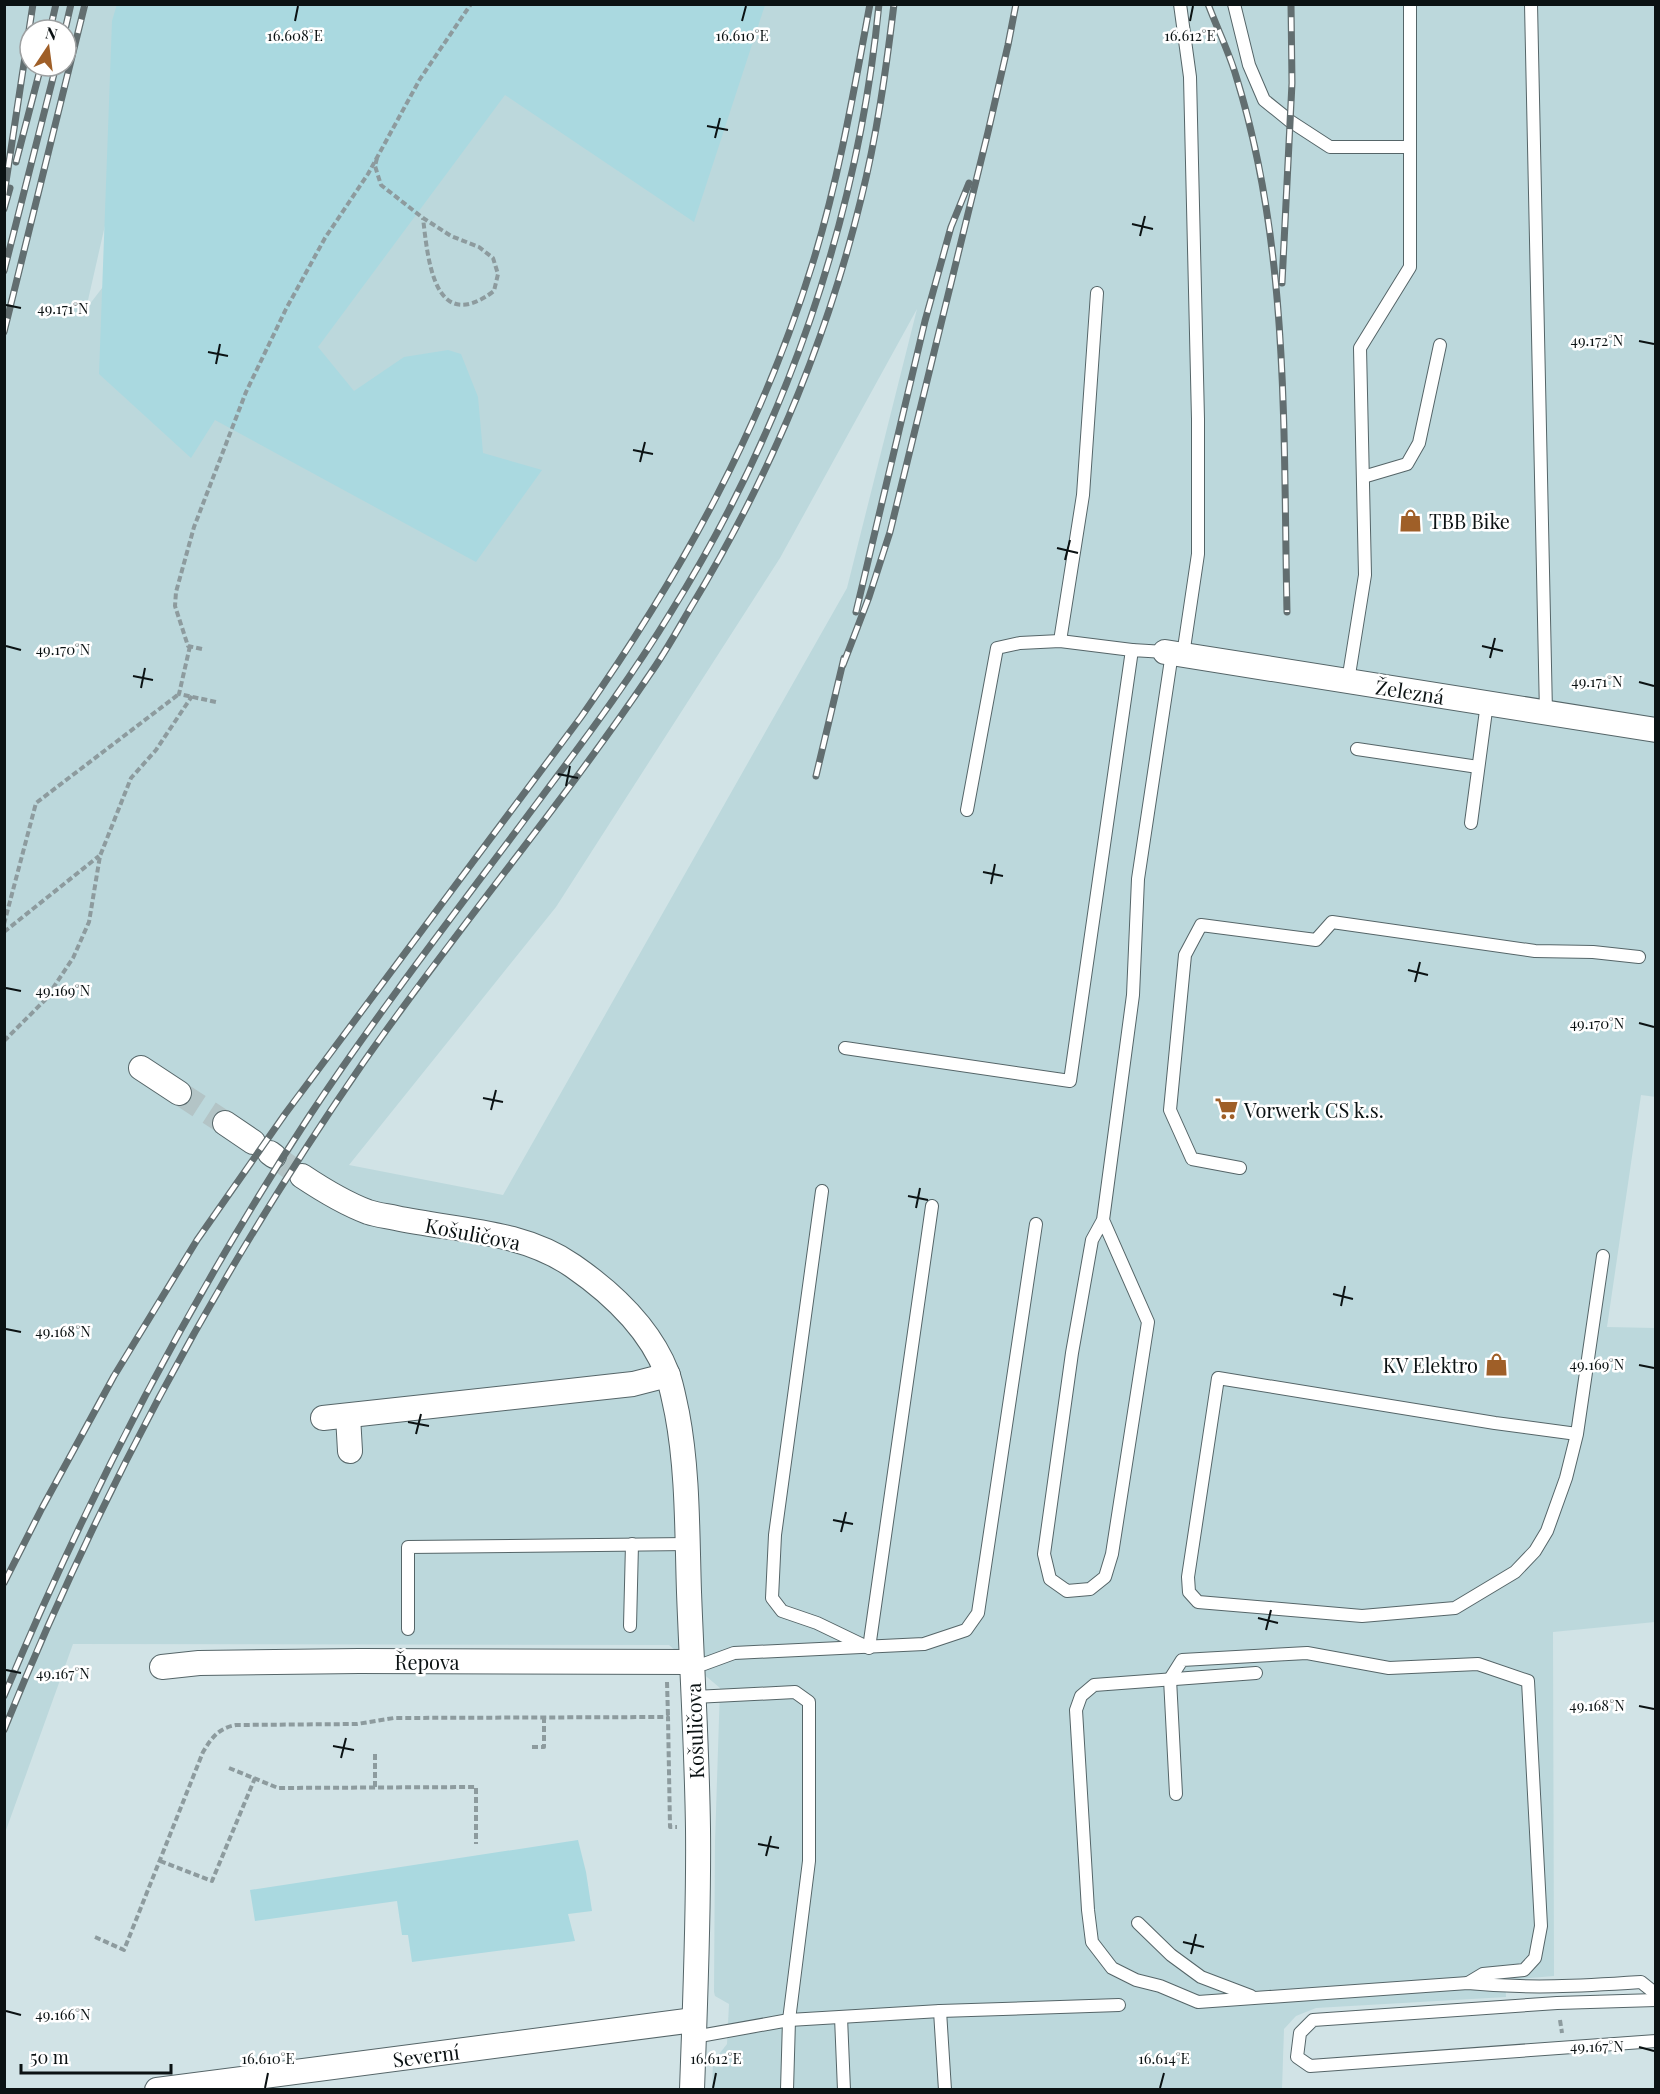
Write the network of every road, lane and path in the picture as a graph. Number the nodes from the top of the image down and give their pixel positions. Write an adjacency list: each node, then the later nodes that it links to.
1 (471, 4): 7 (path)
2 (1180, 4): 16 (lane)
3 (1234, 4): 6 (lane)
4 (1410, 4): 6 (lane)
5 (1531, 4): 22 (lane)
6 (1410, 147): 11 (lane)
7 (380, 149): 8 (path); 13 (path)
8 (423, 218): 8 (path)
9 (1097, 293): 12 (lane)
10 (1440, 345): 11 (lane)
11 (1363, 477): 17 (lane)
12 (1060, 640): 15 (lane); 26 (lane)
13 (190, 646): 14 (path); 18 (path)
14 (202, 649)
15 (1132, 650): 16 (lane); 33 (lane)
16 (1174, 654): 17 (street, Železná); 42 (lane)
17 (1348, 681): 21 (street, Železná)
18 (179, 694): 19 (path); 29 (path)
19 (192, 696): 20 (path); 28 (path)
20 (216, 702)
21 (1487, 703): 22 (street, Železná); 25 (lane)
22 (1546, 712): 23 (street, Železná)
23 (1656, 730)
24 (1357, 749): 25 (lane)
25 (1478, 767): 27 (lane)
26 (967, 810)
27 (1471, 824)
28 (100, 856): 30 (path); 32 (path)
29 (4, 924)
30 (4, 932)
31 (1639, 957): 38 (lane)
32 (4, 1041)
33 (845, 1048)
34 (141, 1068): 35 (street)
35 (179, 1093)
36 (225, 1123): 37 (street)
37 (266, 1150)
38 (1240, 1168)
39 (302, 1176): 45 (street, Košuličova)
40 (822, 1191): 54 (lane)
41 (932, 1206): 54 (lane)
42 (1103, 1220): 42 (lane)
43 (1036, 1224): 54 (lane)
44 (1603, 1256): 48 (lane)
45 (668, 1375): 46 (street); 51 (street, Košuličova)
46 (348, 1416): 47 (street); 49 (street)
47 (323, 1418)
48 (1577, 1434): 48 (lane)
49 (350, 1451)
50 (632, 1544): 51 (lane); 52 (lane); 53 (lane)
51 (688, 1544): 55 (street, Košuličova)
52 (630, 1626)
53 (408, 1629)
54 (869, 1648): 55 (lane)
55 (692, 1662): 56 (street, Řepova); 60 (street, Košuličova)
56 (162, 1667)
57 (1257, 1673): 59 (lane)
58 (665, 1677): 62 (path)
59 (1170, 1679): 68 (lane); 74 (lane); 76 (lane)
60 (694, 1697): 81 (lane); 82 (street, Košuličova)
61 (544, 1718): 62 (path); 63 (path); 71 (path)
62 (668, 1718): 69 (path)
63 (532, 1747)
64 (375, 1754): 67 (path)
65 (229, 1768): 66 (path)
66 (255, 1778): 67 (path); 71 (path)
67 (375, 1787): 70 (path)
68 (1176, 1794)
69 (682, 1827)
70 (476, 1844)
71 (160, 1861): 73 (path)
72 (1138, 1923): 76 (lane)
73 (95, 1937)
74 (1468, 1983): 75 (lane); 76 (lane)
75 (1656, 1994)
76 (1255, 1997)
77 (1656, 2000): 83 (lane)
78 (1119, 2005): 79 (lane)
79 (940, 2011): 80 (lane); 88 (lane)
80 (841, 2017): 81 (lane); 87 (lane)
81 (789, 2020): 82 (lane); 86 (lane)
82 (694, 2029): 84 (street, Severní); 85 (street, Košuličova)
83 (1656, 2041)
84 (158, 2090)
85 (692, 2090)
86 (787, 2090)
87 (844, 2090)
88 (945, 2090)

